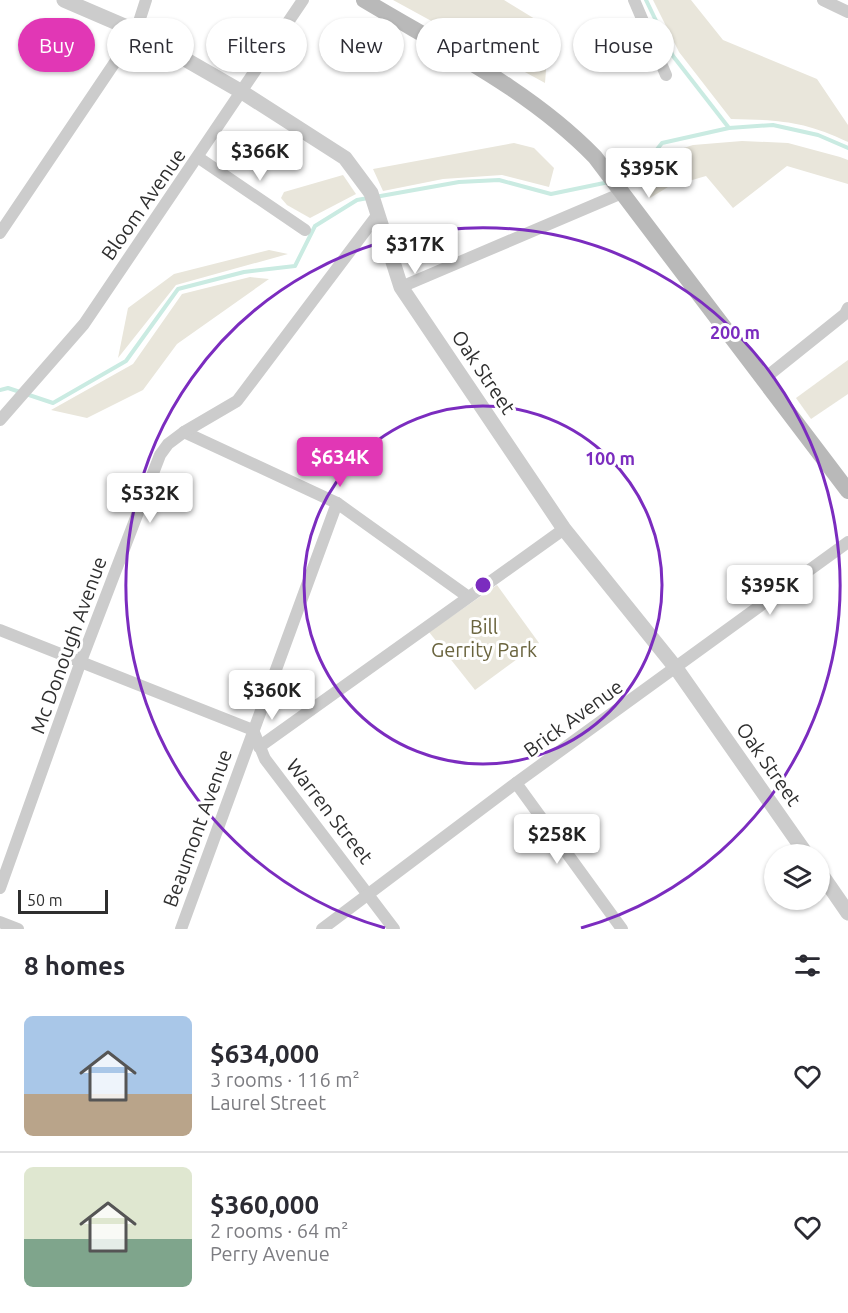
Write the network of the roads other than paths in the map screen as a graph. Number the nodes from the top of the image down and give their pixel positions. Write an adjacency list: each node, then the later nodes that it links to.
1 (64, 0): 9 (street, Oak Street)
2 (146, 0): 8 (street)
3 (303, 0): 13 (street, Bloom Avenue)
4 (364, 0): 15 (main road)
5 (634, 0): 12 (street)
6 (823, 0): 7 (street)
7 (848, 12)
8 (140, 18)
9 (107, 19)
10 (194, 64): 13 (street, Oak Street)
11 (108, 72): 18 (street)
12 (666, 75)
13 (242, 92): 14 (street, Bloom Avenue); 16 (street, Oak Street)
14 (199, 158): 17 (street); 22 (street, Bloom Avenue)
15 (622, 193): 19 (street); 21 (main road)
16 (378, 214): 19 (street, Oak Street); 23 (street, Mc Donough Avenue)
17 (305, 231)
18 (0, 233)
19 (401, 287): 26 (street, Oak Street)
20 (848, 308): 21 (street)
21 (765, 378): 24 (main road)
22 (0, 420)
23 (184, 432): 25 (street); 30 (street, Mc Donough Avenue)
24 (848, 491)
25 (337, 503): 28 (street); 32 (street, Beaumont Avenue)
26 (564, 529): 28 (street); 31 (street, Oak Street)
27 (848, 542): 31 (street, Brick Avenue)
28 (467, 596): 33 (street)
29 (0, 630): 30 (street)
30 (81, 661): 32 (street); 36 (street, Mc Donough Avenue)
31 (676, 668): 34 (street, Brick Avenue); 35 (street, Oak Street)
32 (252, 730): 33 (street, Warren Street); 42 (street, Beaumont Avenue)
33 (260, 747): 38 (street, Warren Street)
34 (516, 783): 38 (street, Brick Avenue); 45 (street)
35 (799, 844)
36 (0, 888)
37 (830, 888): 39 (street)
38 (370, 895): 43 (street, Brick Avenue); 44 (street, Warren Street)
39 (848, 913)
40 (0, 922): 41 (street)
41 (18, 929)
42 (181, 929)
43 (322, 929)
44 (394, 929)
45 (622, 929)

